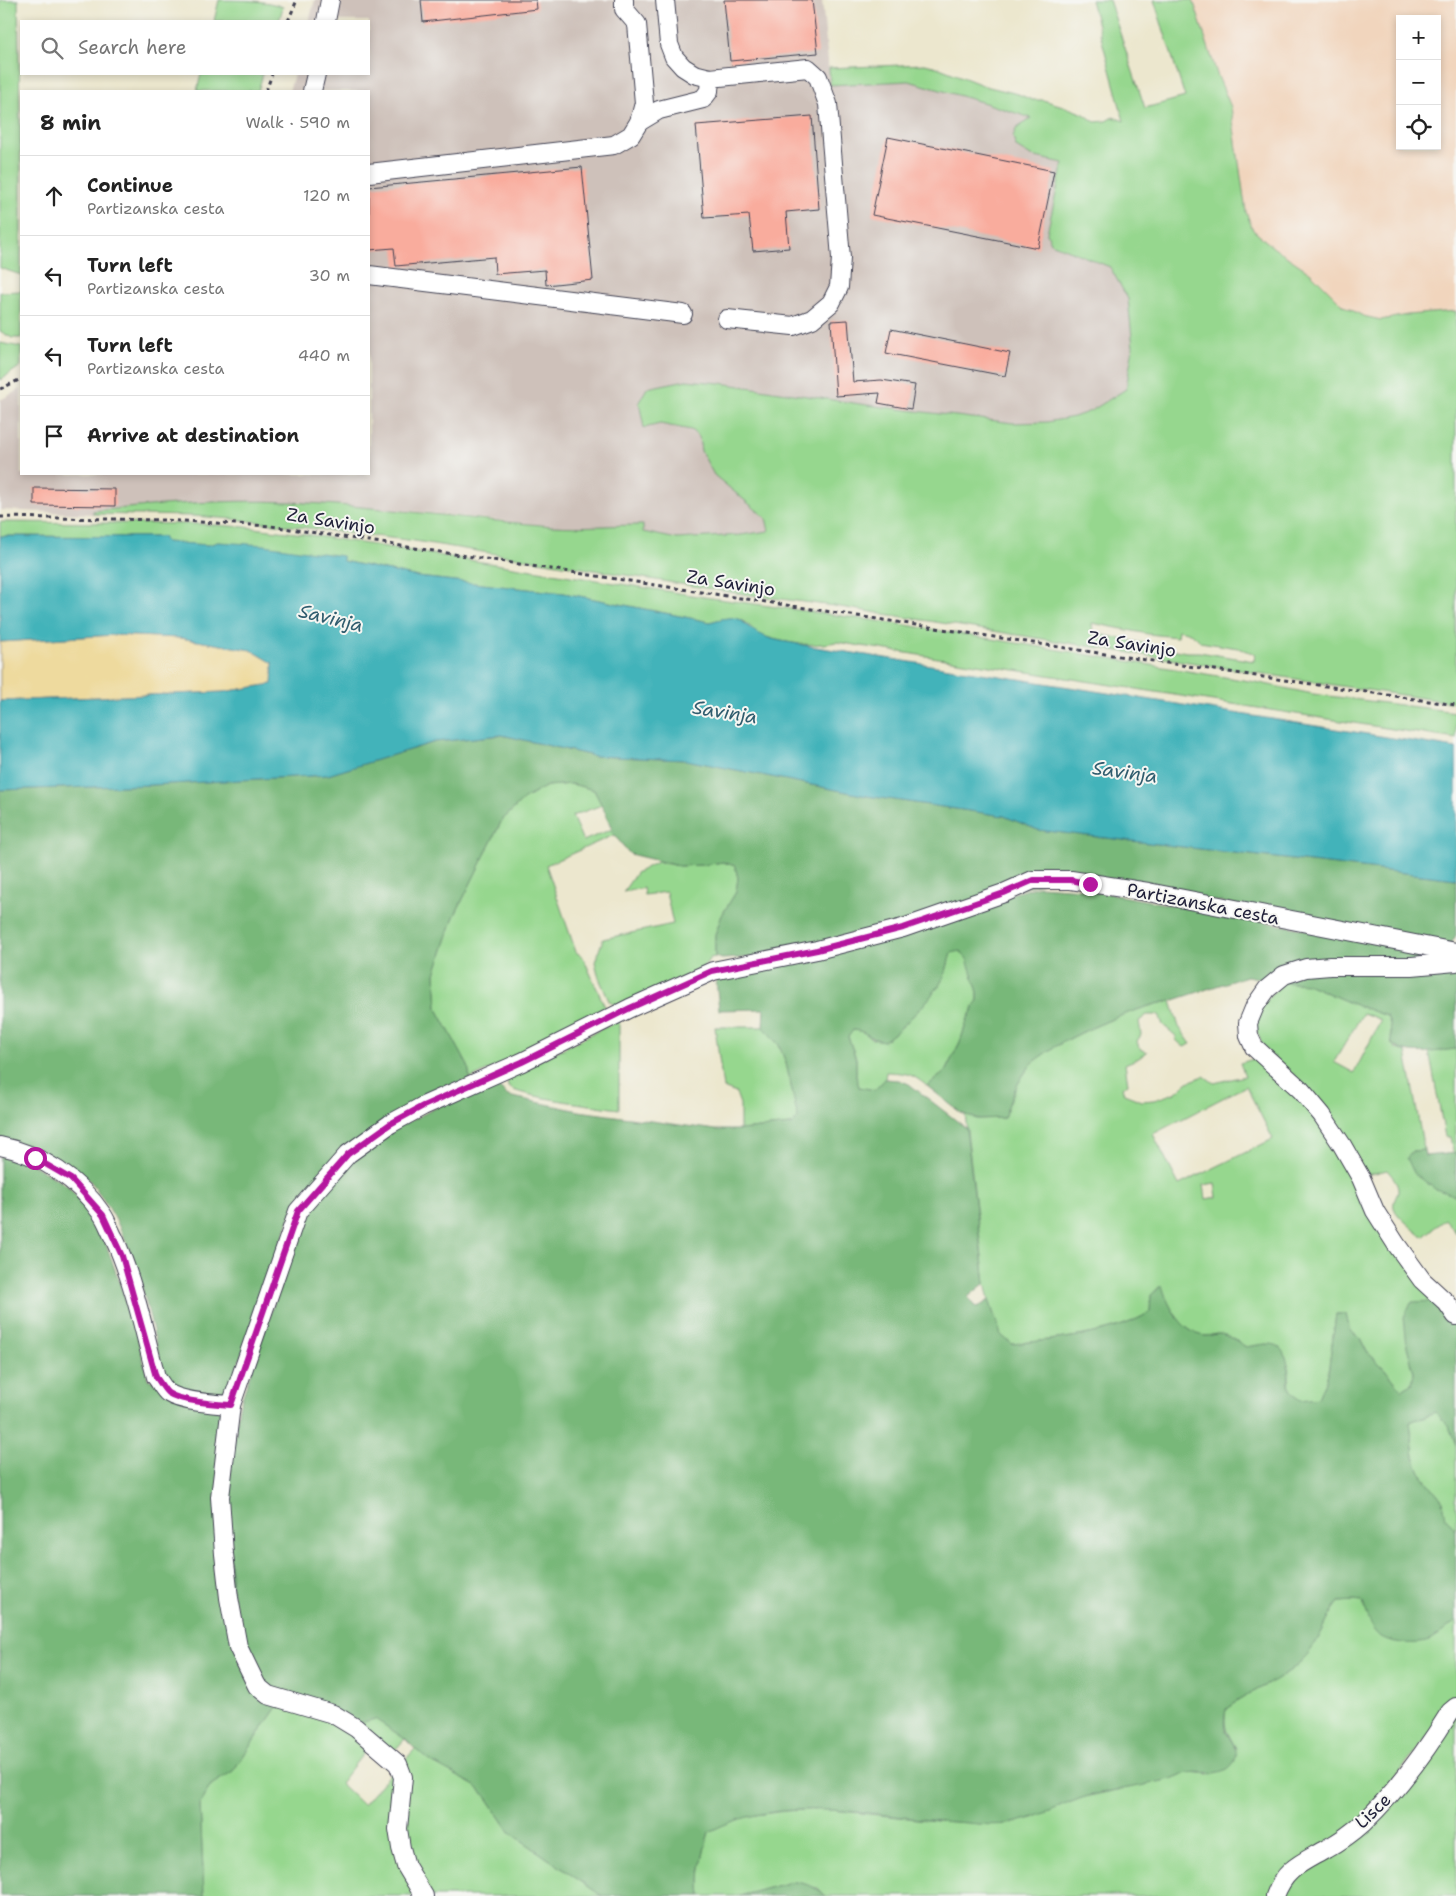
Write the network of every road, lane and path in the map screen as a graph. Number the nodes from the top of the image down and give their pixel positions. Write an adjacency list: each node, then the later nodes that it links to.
1 (297, 0): 5 (path)
2 (330, 0): 6 (street)
3 (624, 0): 12 (street)
4 (665, 0): 9 (street)
5 (288, 20)
6 (326, 20)
7 (272, 75): 10 (path)
8 (316, 75): 11 (street)
9 (710, 78): 12 (street); 16 (street)
10 (266, 90)
11 (312, 90)
12 (639, 122): 13 (street)
13 (370, 173)
14 (370, 275): 15 (street)
15 (683, 314)
16 (727, 319)
17 (20, 379): 18 (path)
18 (0, 389)
19 (0, 517): 20 (path, Za Savinjo)
20 (1456, 705)
21 (1456, 952): 25 (street, Partizanska cesta)
22 (1456, 962): 24 (street)
23 (0, 1146): 25 (street)
24 (1456, 1316)
25 (231, 1405): 27 (street, Partizanska cesta)
26 (1456, 1707): 28 (street, Lisce)
27 (424, 1896)
28 (1275, 1896)

